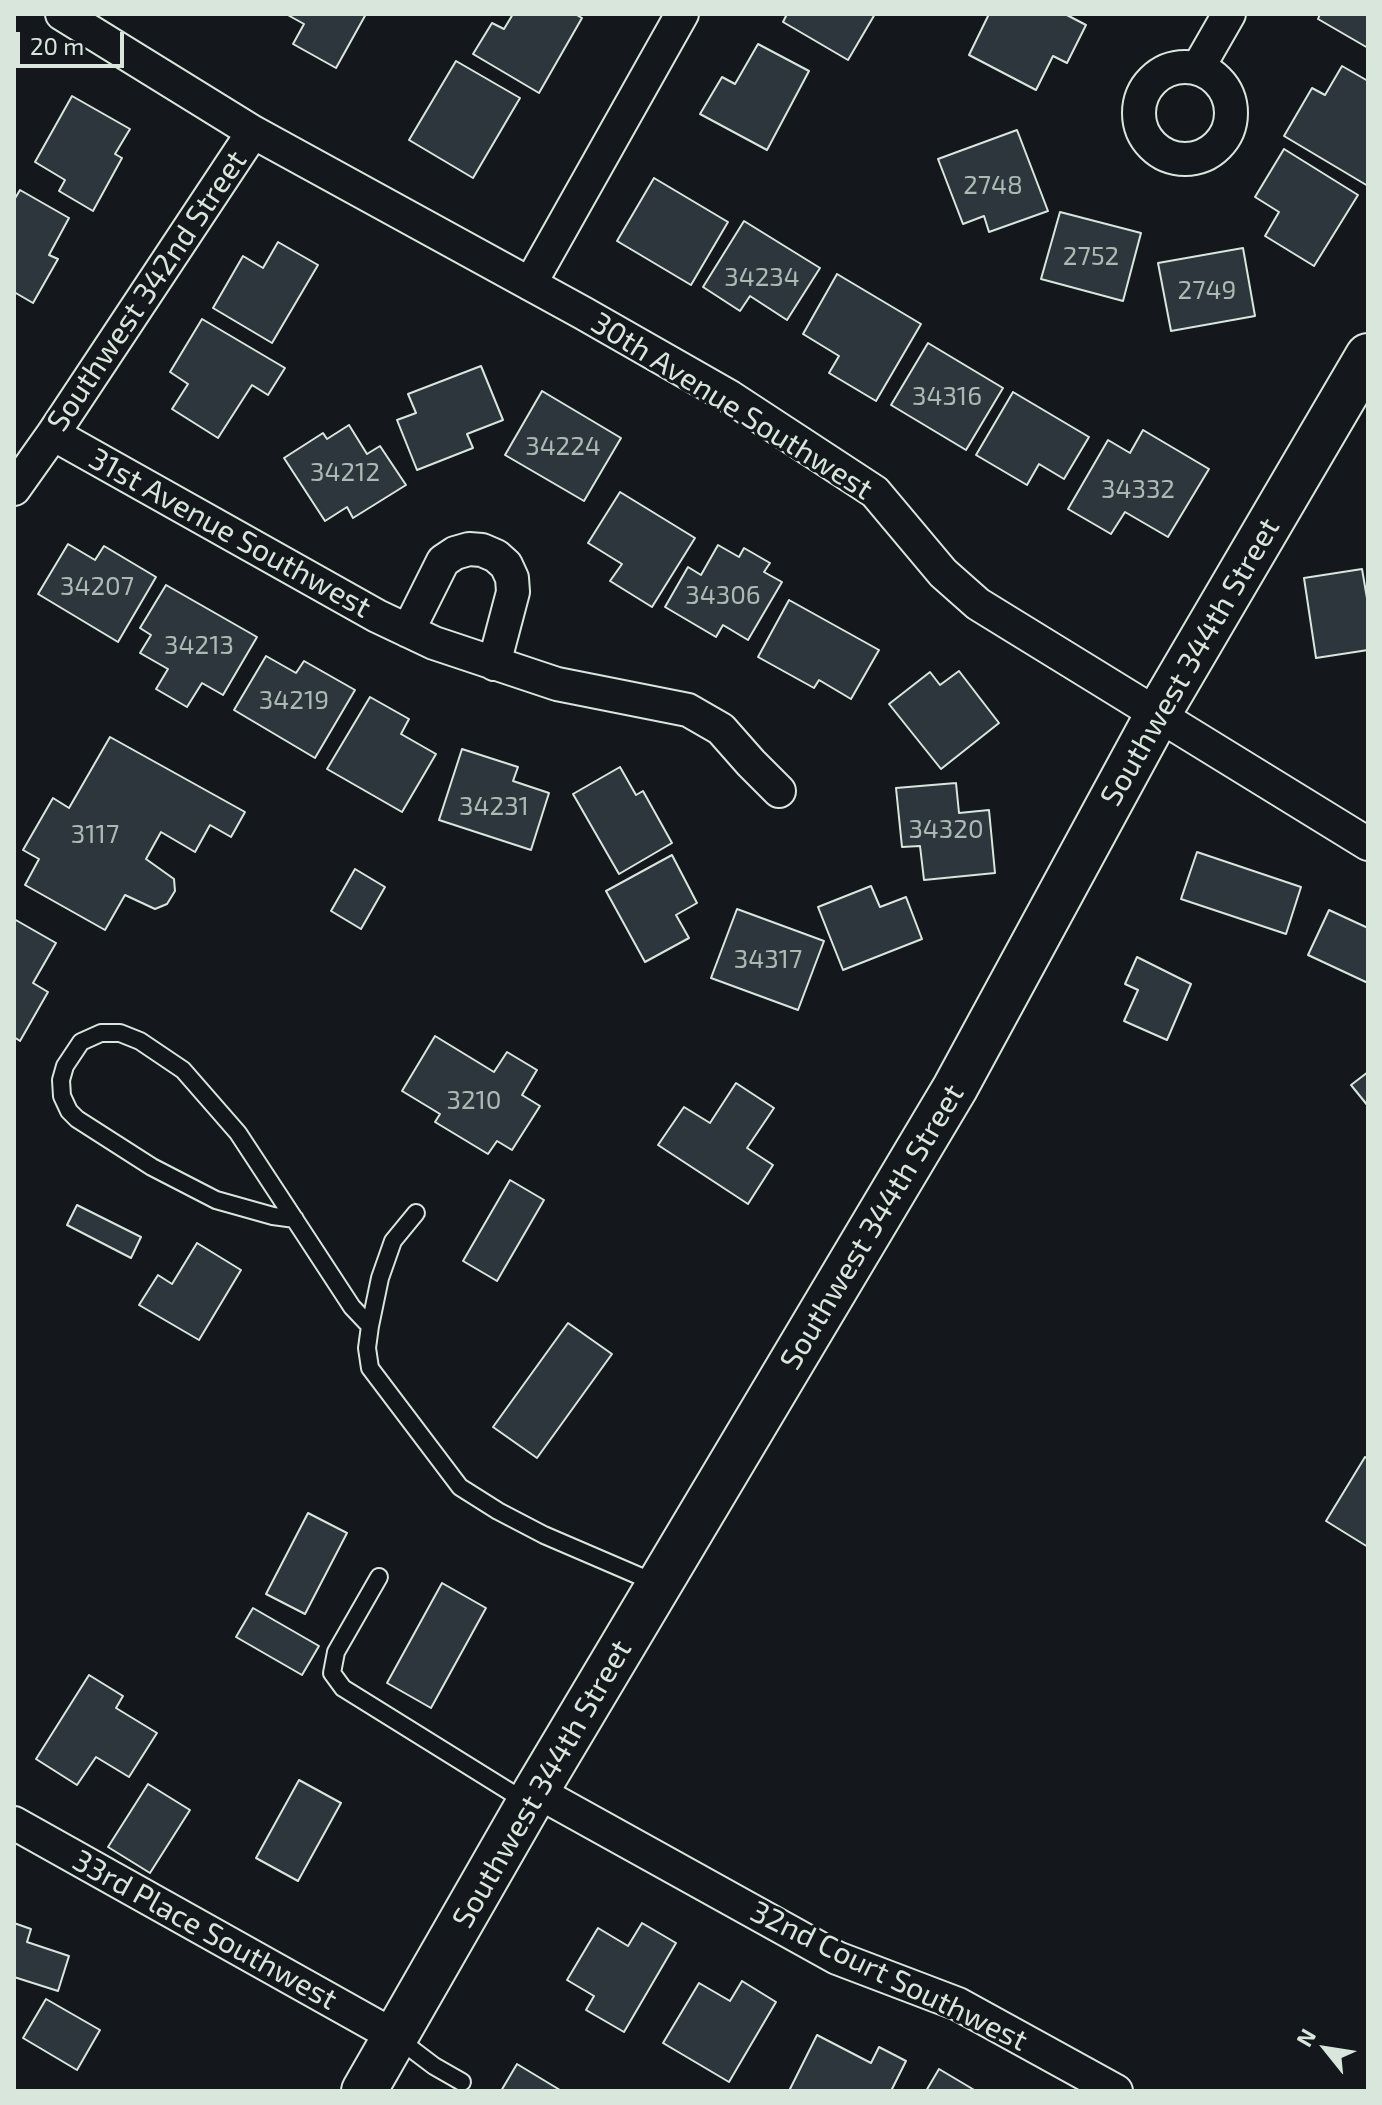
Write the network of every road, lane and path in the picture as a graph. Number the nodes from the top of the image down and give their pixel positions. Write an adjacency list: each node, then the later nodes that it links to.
1 (62, 14): 5 (street, 30th Avenue Southwest)
2 (682, 14): 6 (street)
3 (1229, 14): 4 (street)
4 (1198, 68)
5 (253, 132): 6 (street, 30th Avenue Southwest); 8 (street, Southwest 342nd Street)
6 (530, 284): 12 (street, 30th Avenue Southwest)
7 (1368, 356): 12 (street, Southwest 344th Street)
8 (53, 434): 9 (street, Southwest 342nd Street); 10 (street, 31st Avenue Southwest)
9 (14, 489)
10 (408, 631): 11 (street, 31st Avenue Southwest); 11 (street, 31st Avenue Southwest)
11 (494, 664): 13 (street, 31st Avenue Southwest)
12 (1158, 714): 14 (street, 30th Avenue Southwest); 19 (street, Southwest 344th Street)
13 (779, 791)
14 (1368, 844)
15 (416, 1213): 17 (lane)
16 (295, 1219): 16 (lane); 17 (lane)
17 (370, 1326): 19 (lane)
18 (379, 1577): 20 (lane)
19 (659, 1584): 20 (street, Southwest 344th Street)
20 (532, 1797): 22 (street, Southwest 344th Street); 25 (street, 32nd Court Southwest)
21 (14, 1823): 22 (street, 33rd Place Southwest)
22 (396, 2037): 23 (lane); 24 (street, Southwest 344th Street)
23 (462, 2082)
24 (364, 2091)
25 (1116, 2091)

